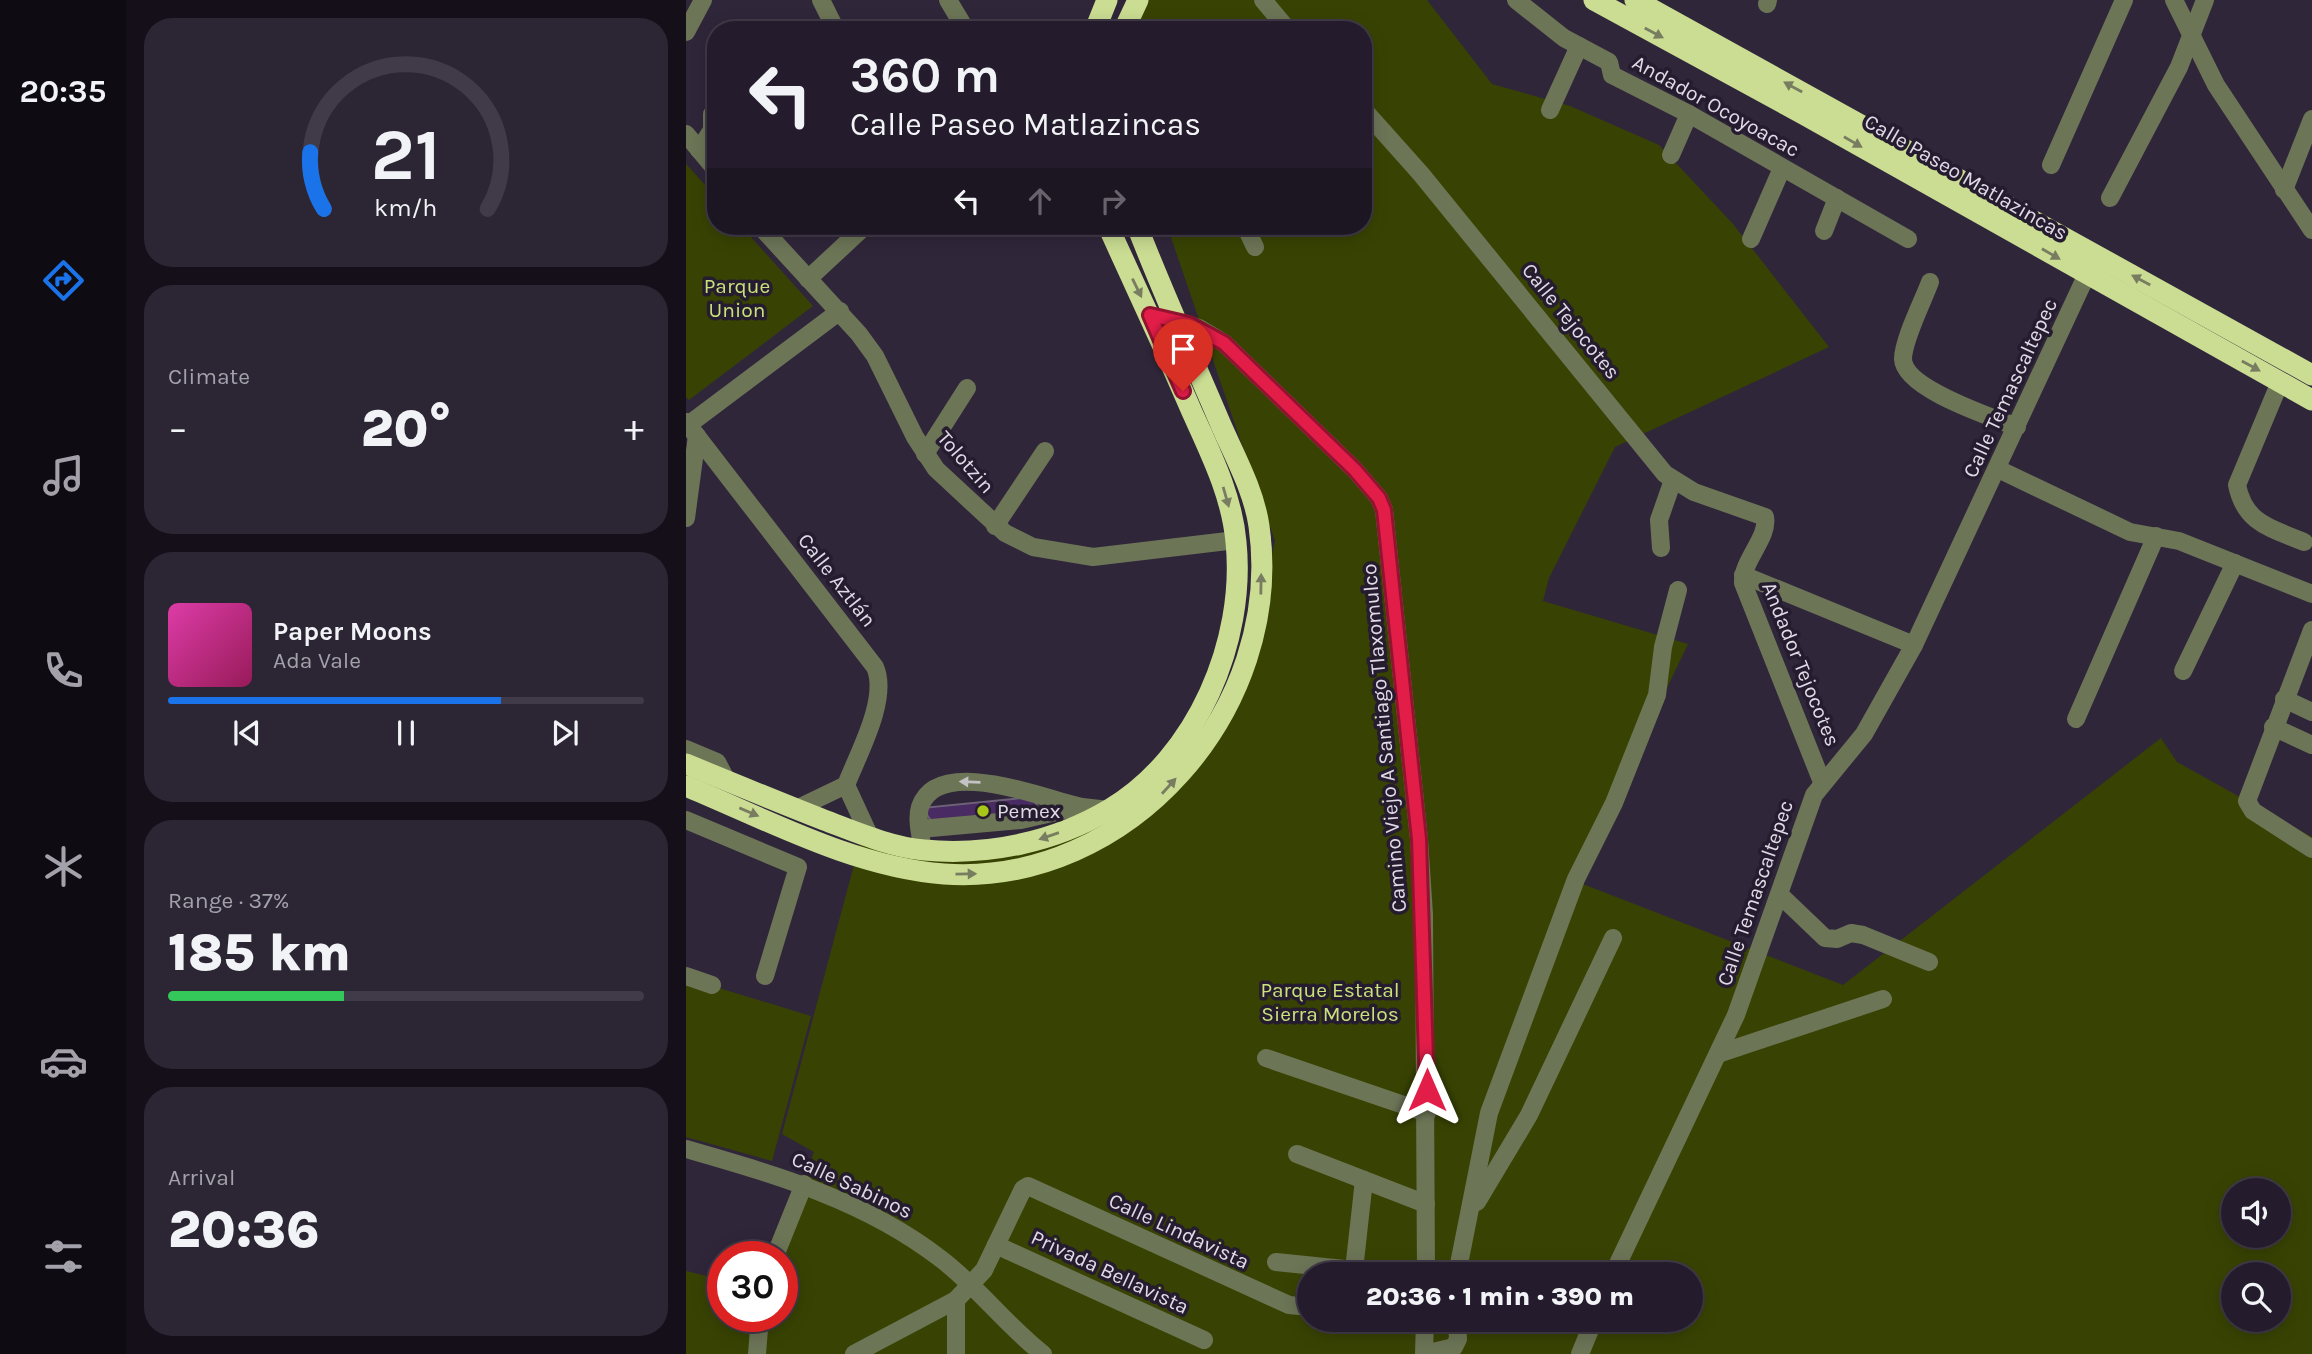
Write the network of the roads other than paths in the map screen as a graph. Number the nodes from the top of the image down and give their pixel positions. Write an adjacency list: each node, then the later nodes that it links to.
1 (703, 0): 18 (street)
2 (821, 0): 13 (street)
3 (948, 0): 14 (street)
4 (1107, 0): 15 (highway)
5 (1138, 0): 16 (highway)
6 (1262, 0): 17 (street)
7 (1516, 0): 20 (street, Andador Ocoyoacac)
8 (1594, 0): 45 (highway, Calle Paseo Matlazincas, one-way to 45)
9 (1635, 0): 51 (highway, Calle Paseo Matlazincas, one-way to 9)
10 (2124, 0): 30 (street)
11 (2174, 0): 19 (street)
12 (2205, 0): 19 (street)
13 (832, 21)
14 (961, 21)
15 (1099, 21)
16 (1128, 21)
17 (1280, 21)
18 (686, 32)
19 (2192, 39): 32 (street); 34 (street)
20 (1580, 46): 21 (street); 22 (street, Andador Ocoyoacac)
21 (1550, 110)
22 (1689, 114): 28 (street); 31 (street, Andador Ocoyoacac)
23 (1372, 118): 60 (street, Calle Tejocotes)
24 (2312, 119): 32 (street)
25 (686, 134): 27 (street)
26 (707, 138): 27 (street)
27 (699, 150): 29 (street)
28 (1671, 155)
29 (707, 159)
30 (2051, 165)
31 (1782, 168): 33 (street, Andador Ocoyoacac); 42 (street)
32 (2284, 190): 36 (street)
33 (1837, 198): 35 (street); 43 (street, Andador Ocoyoacac)
34 (2110, 198)
35 (1824, 230)
36 (2312, 230)
37 (768, 235): 46 (street, Tolotzin)
38 (855, 235): 46 (street)
39 (1112, 235): 49 (highway, one-way to 49)
40 (1141, 235): 50 (highway)
41 (1249, 235): 44 (street)
42 (1751, 239)
43 (1908, 239)
44 (1255, 247)
45 (2087, 274): 52 (highway, Calle Paseo Matlazincas, one-way to 52); 55 (street, Calle Temascaltepec)
46 (808, 279): 48 (street, Tolotzin)
47 (1930, 282): 55 (street)
48 (840, 311): 56 (street); 58 (street, Tolotzin)
49 (1150, 315): 50 (street, Camino Viejo A Santiago Tlaxomulco); 65 (highway, one-way to 65)
50 (1177, 319): 85 (highway, one-way to 50); 102 (street, Camino Viejo A Santiago Tlaxomulco)
51 (2312, 375)
52 (2280, 382): 54 (highway, Calle Paseo Matlazincas); 66 (street)
53 (967, 388): 58 (street)
54 (2312, 400)
55 (2017, 427): 59 (street, Calle Temascaltepec)
56 (690, 428): 61 (street); 84 (street, Calle Aztlán)
57 (1045, 451): 63 (street)
58 (925, 454): 63 (street, Tolotzin)
59 (1998, 469): 64 (street); 73 (street, Calle Temascaltepec)
60 (1673, 480): 62 (street, Calle Tejocotes); 67 (street)
61 (686, 517)
62 (1765, 525): 69 (street, Andador Tejocotes)
63 (995, 526): 65 (street, Tolotzin)
64 (2156, 536): 68 (street); 77 (street)
65 (1236, 540): 88 (highway)
66 (2304, 542)
67 (1661, 548)
68 (2235, 563): 71 (street); 74 (street)
69 (1743, 575): 73 (street); 83 (street, Andador Tejocotes)
70 (1678, 590): 108 (street)
71 (2312, 594)
72 (2312, 630): 75 (street)
73 (1914, 645): 83 (street, Calle Temascaltepec)
74 (2183, 671)
75 (2284, 699): 76 (street); 78 (street)
76 (2312, 712)
77 (2076, 719)
78 (2273, 727): 79 (street); 92 (street)
79 (2312, 745)
80 (686, 749): 82 (street)
81 (686, 764): 82 (highway)
82 (727, 781): 87 (highway)
83 (1822, 782): 93 (street, Calle Temascaltepec)
84 (846, 785): 87 (street); 90 (street)
85 (686, 786)
86 (1082, 807): 88 (street); 91 (street); 91 (street, one-way to 91)
87 (796, 808): 90 (highway)
88 (1109, 810): 91 (highway, one-way to 91)
89 (686, 820): 97 (street)
90 (870, 837): 91 (highway)
91 (921, 840)
92 (2312, 849)
93 (1780, 895): 95 (street); 100 (street, Calle Temascaltepec)
94 (1613, 938): 108 (street)
95 (1929, 962)
96 (686, 976): 98 (street)
97 (765, 976)
98 (712, 985)
99 (1883, 999): 100 (street)
100 (1718, 1054): 114 (street, Calle Temascaltepec)
101 (1266, 1058): 102 (street)
102 (1427, 1113): 107 (street, Camino Viejo A Santiago Tlaxomulco)
103 (686, 1149): 106 (street, Calle Sabinos)
104 (1297, 1154): 105 (street)
105 (1364, 1180): 107 (street); 111 (street)
106 (804, 1184): 109 (street); 115 (street, Calle Sabinos)
107 (1426, 1204): 112 (street, Camino Viejo A Santiago Tlaxomulco)
108 (1469, 1215): 113 (street)
109 (781, 1241)
110 (996, 1245): 115 (street); 117 (street, Calle Lindavista); 122 (street, Privada Bellavista)
111 (1276, 1262)
112 (1426, 1262)
113 (1459, 1262)
114 (1618, 1262)
115 (971, 1286): 116 (street); 126 (street, Calle Sabinos)
116 (956, 1300): 124 (street); 125 (street)
117 (1297, 1306)
118 (759, 1332): 123 (street)
119 (1425, 1332): 127 (street)
120 (1458, 1332): 127 (street)
121 (1589, 1332): 128 (street)
122 (1204, 1340)
123 (757, 1354)
124 (854, 1354)
125 (956, 1354)
126 (1043, 1354)
127 (1424, 1354)
128 (1580, 1354)

